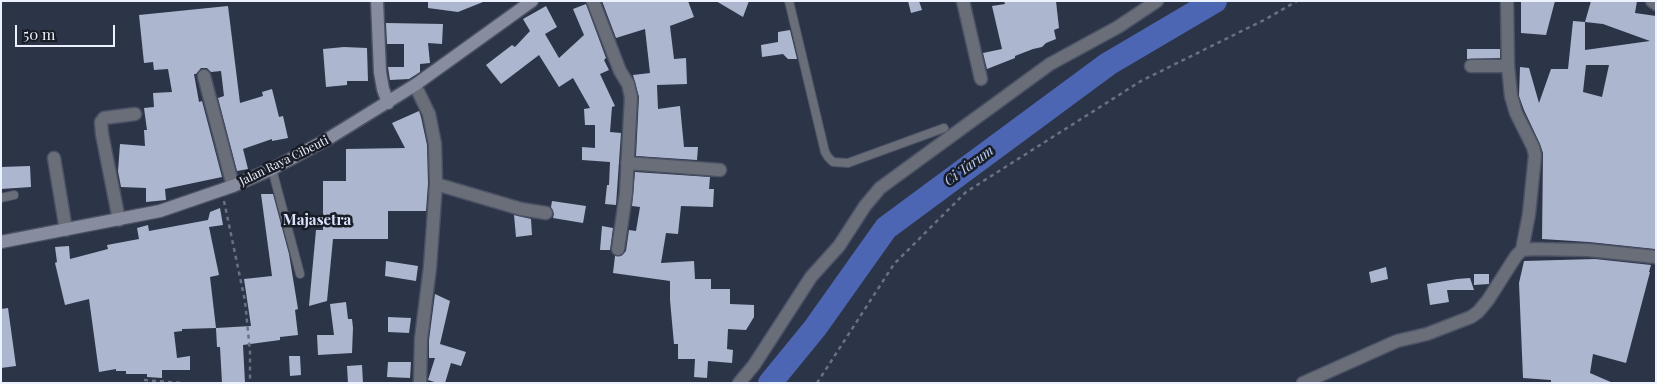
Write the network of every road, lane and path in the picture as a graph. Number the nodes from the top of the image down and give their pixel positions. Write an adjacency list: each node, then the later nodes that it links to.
1 (377, 1): 16 (main road)
2 (532, 1): 15 (main road, Jalan Raya Cibeuti)
3 (593, 1): 20 (street)
4 (789, 1): 18 (lane)
5 (963, 1): 14 (street)
6 (1157, 1): 39 (street)
7 (1297, 1): 40 (path)
8 (1507, 1): 12 (street)
9 (1652, 1): 10 (street)
10 (1656, 4)
11 (1471, 66): 12 (street)
12 (1508, 66): 32 (street)
13 (204, 76): 24 (street)
14 (980, 79)
15 (415, 85): 16 (main road, Jalan Raya Cibeuti); 23 (street)
16 (388, 103): 21 (main road, Jalan Raya Cibeuti)
17 (136, 114): 28 (street)
18 (944, 128)
19 (54, 158): 29 (street)
20 (627, 163): 22 (street); 31 (street)
21 (272, 169): 24 (main road, Jalan Raya Cibeuti); 34 (lane)
22 (720, 170)
23 (436, 184): 27 (street); 38 (street)
24 (227, 188): 28 (main road, Jalan Raya Cibeuti); 37 (path)
25 (14, 194): 26 (lane)
26 (1, 198)
27 (546, 213)
28 (119, 220): 29 (main road, Jalan Raya Cibeuti)
29 (66, 230): 30 (main road, Jalan Raya Cibeuti)
30 (1, 242)
31 (618, 249)
32 (1522, 250): 33 (street); 41 (street)
33 (1656, 257)
34 (300, 274)
35 (144, 380): 36 (path)
36 (182, 383)
37 (250, 383)
38 (420, 383)
39 (739, 383)
40 (817, 383)
41 (1303, 383)

